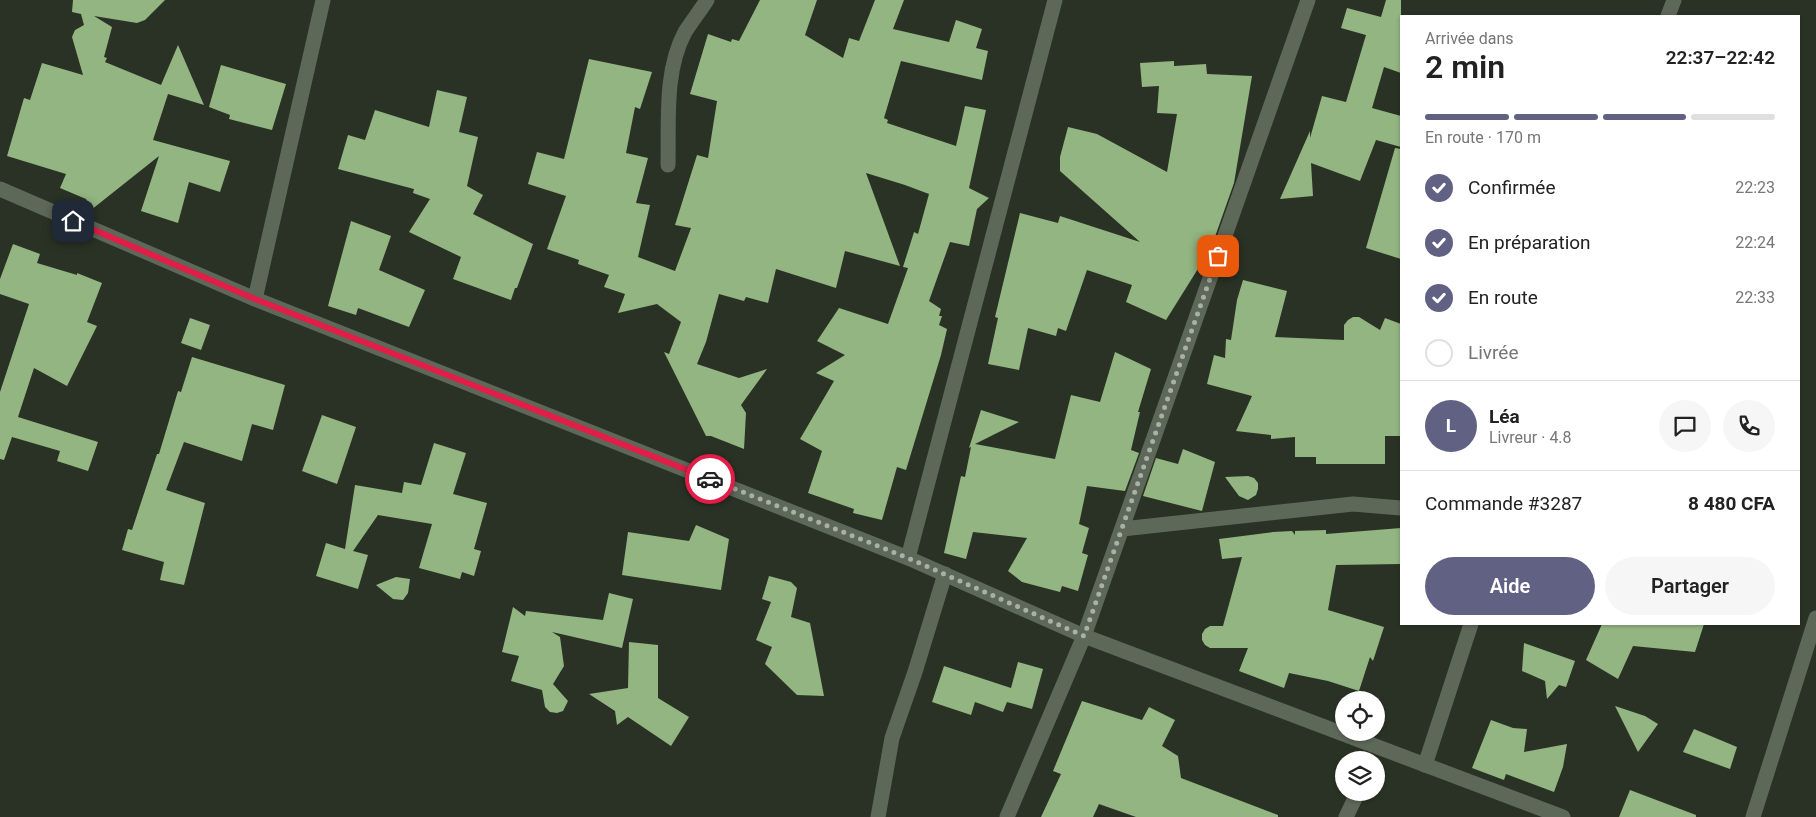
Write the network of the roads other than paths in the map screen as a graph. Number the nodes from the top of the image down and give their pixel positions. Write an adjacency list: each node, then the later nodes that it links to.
1 (323, 0): 9 (street)
2 (707, 0): 7 (street)
3 (1055, 0): 12 (street)
4 (1308, 0): 11 (street)
5 (1674, 0): 6 (street)
6 (1668, 15)
7 (668, 165)
8 (0, 189): 9 (street)
9 (255, 299): 12 (street)
10 (1400, 508): 11 (street)
11 (1122, 530): 16 (street)
12 (908, 558): 13 (street)
13 (945, 574): 16 (street); 21 (street)
14 (1816, 618): 25 (street)
15 (1471, 625): 19 (street)
16 (1084, 636): 17 (street); 22 (street)
17 (1369, 751)
18 (1385, 756): 19 (street)
19 (1425, 765): 24 (street)
20 (1354, 801): 23 (street)
21 (878, 817)
22 (1007, 817)
23 (1346, 817)
24 (1563, 817)
25 (1753, 817)

